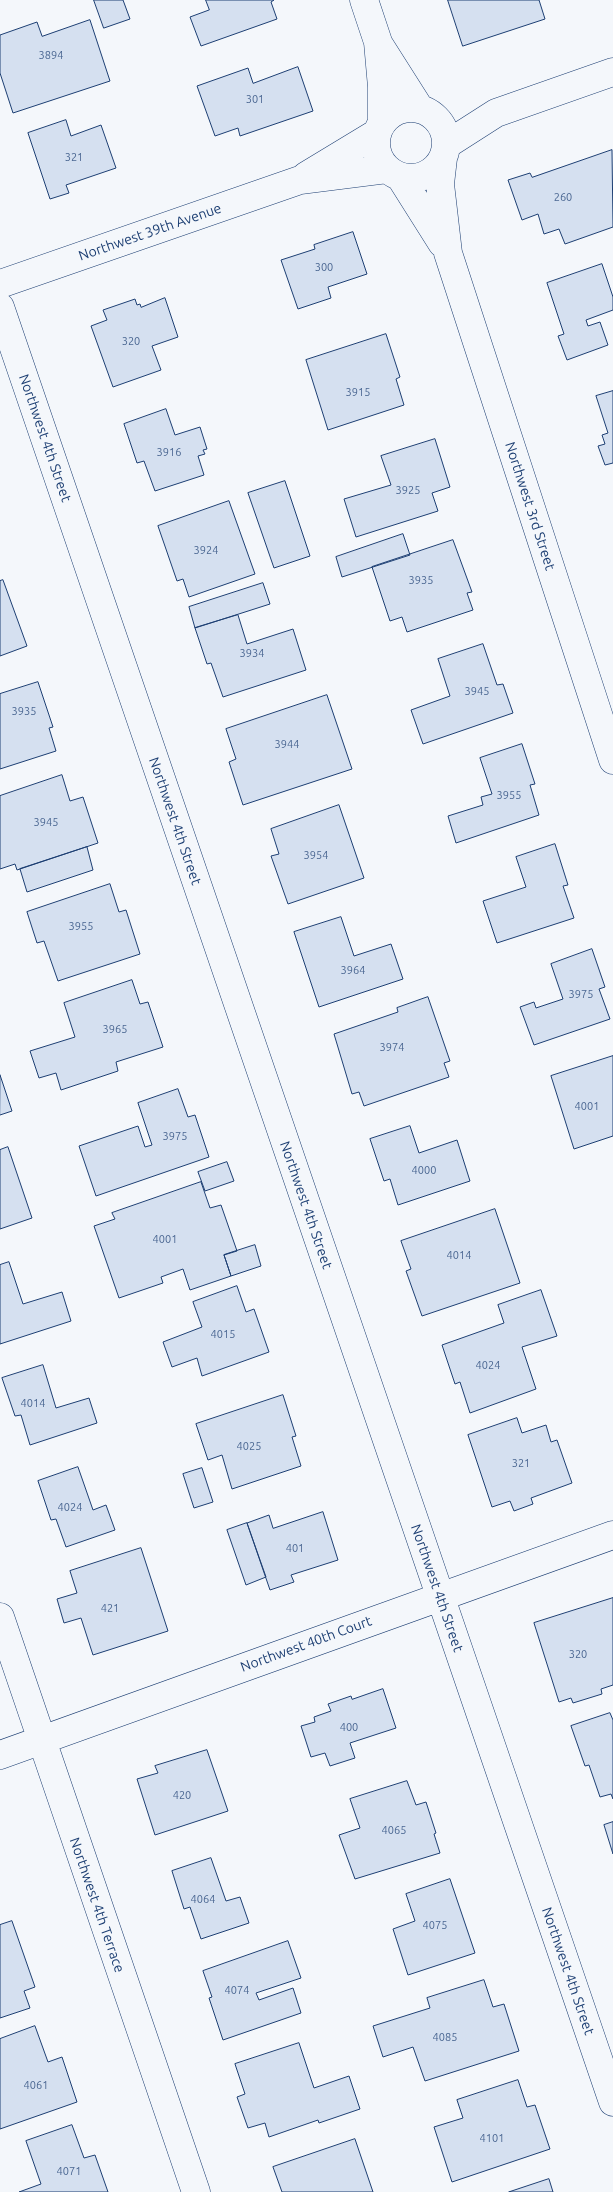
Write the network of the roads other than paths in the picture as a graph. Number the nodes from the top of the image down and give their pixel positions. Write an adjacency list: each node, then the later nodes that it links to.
1 (364, 0): 2 (street)
2 (378, 42): 4 (street); 6 (street)
3 (613, 72): 5 (street)
4 (425, 111): 5 (street); 6 (street); 7 (street)
5 (496, 112): 7 (street)
6 (380, 128): 8 (street); 9 (street, Northwest 39th Avenue)
7 (445, 152): 8 (street); 10 (street, Northwest 3rd Street)
8 (394, 173): 9 (street, Northwest 39th Avenue); 10 (street, Northwest 3rd Street)
9 (300, 180): 11 (street, Northwest 39th Avenue)
10 (448, 253): 13 (street, Northwest 3rd Street)
11 (0, 284)
12 (0, 307): 15 (street, Northwest 4th Street)
13 (613, 760)
14 (613, 1535): 15 (street, Northwest 40th Court)
15 (440, 1596): 17 (street, Northwest 40th Court); 19 (street, Northwest 4th Street)
16 (0, 1617): 17 (street, Northwest 4th Terrace)
17 (41, 1740): 18 (street, Northwest 40th Court); 20 (street, Northwest 4th Terrace)
18 (0, 1755)
19 (613, 2102)
20 (196, 2192)

